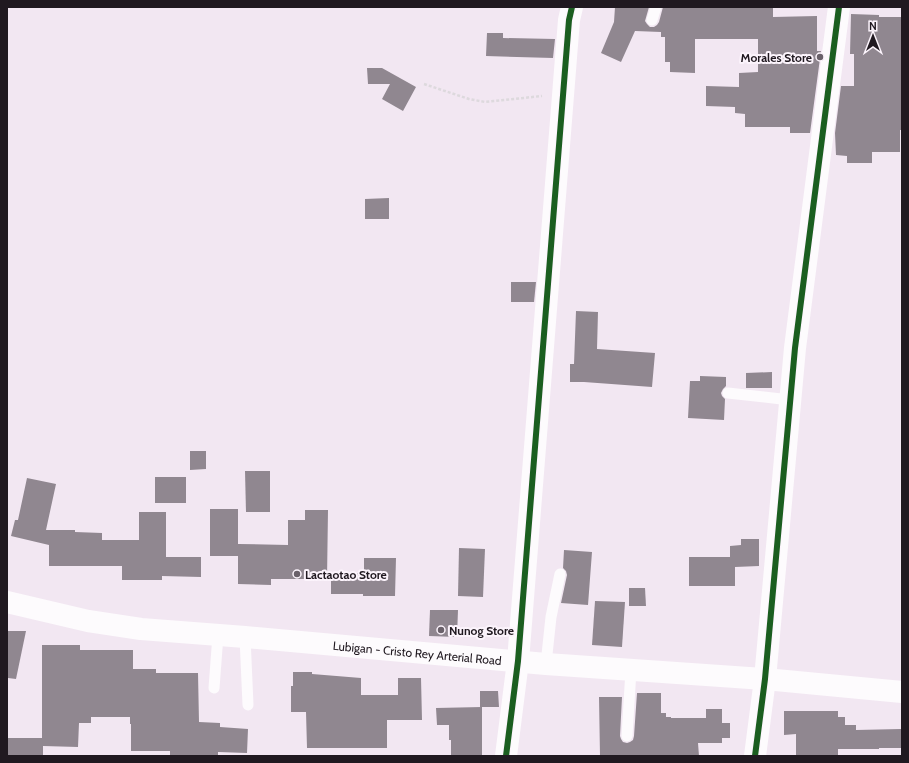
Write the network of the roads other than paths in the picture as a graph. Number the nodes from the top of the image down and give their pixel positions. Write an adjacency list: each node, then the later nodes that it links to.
1 (572, 7): 11 (street)
2 (656, 7): 4 (lane)
3 (839, 7): 6 (street)
4 (652, 20)
5 (728, 393): 6 (lane)
6 (790, 400): 14 (street)
7 (560, 574): 12 (lane)
8 (7, 602): 9 (street, Lubigan - Cristo Rey Arterial Road)
9 (218, 635): 10 (street, Lubigan - Cristo Rey Arterial Road); 15 (lane)
10 (245, 637): 11 (street, Lubigan - Cristo Rey Arterial Road); 17 (lane)
11 (518, 661): 12 (street, Lubigan - Cristo Rey Arterial Road); 19 (street)
12 (546, 664): 13 (street, Lubigan - Cristo Rey Arterial Road)
13 (631, 670): 14 (street, Lubigan - Cristo Rey Arterial Road); 18 (lane)
14 (765, 679): 16 (street, Lubigan - Cristo Rey Arterial Road); 20 (street)
15 (214, 688)
16 (902, 692)
17 (248, 705)
18 (627, 736)
19 (506, 756)
20 (755, 756)

